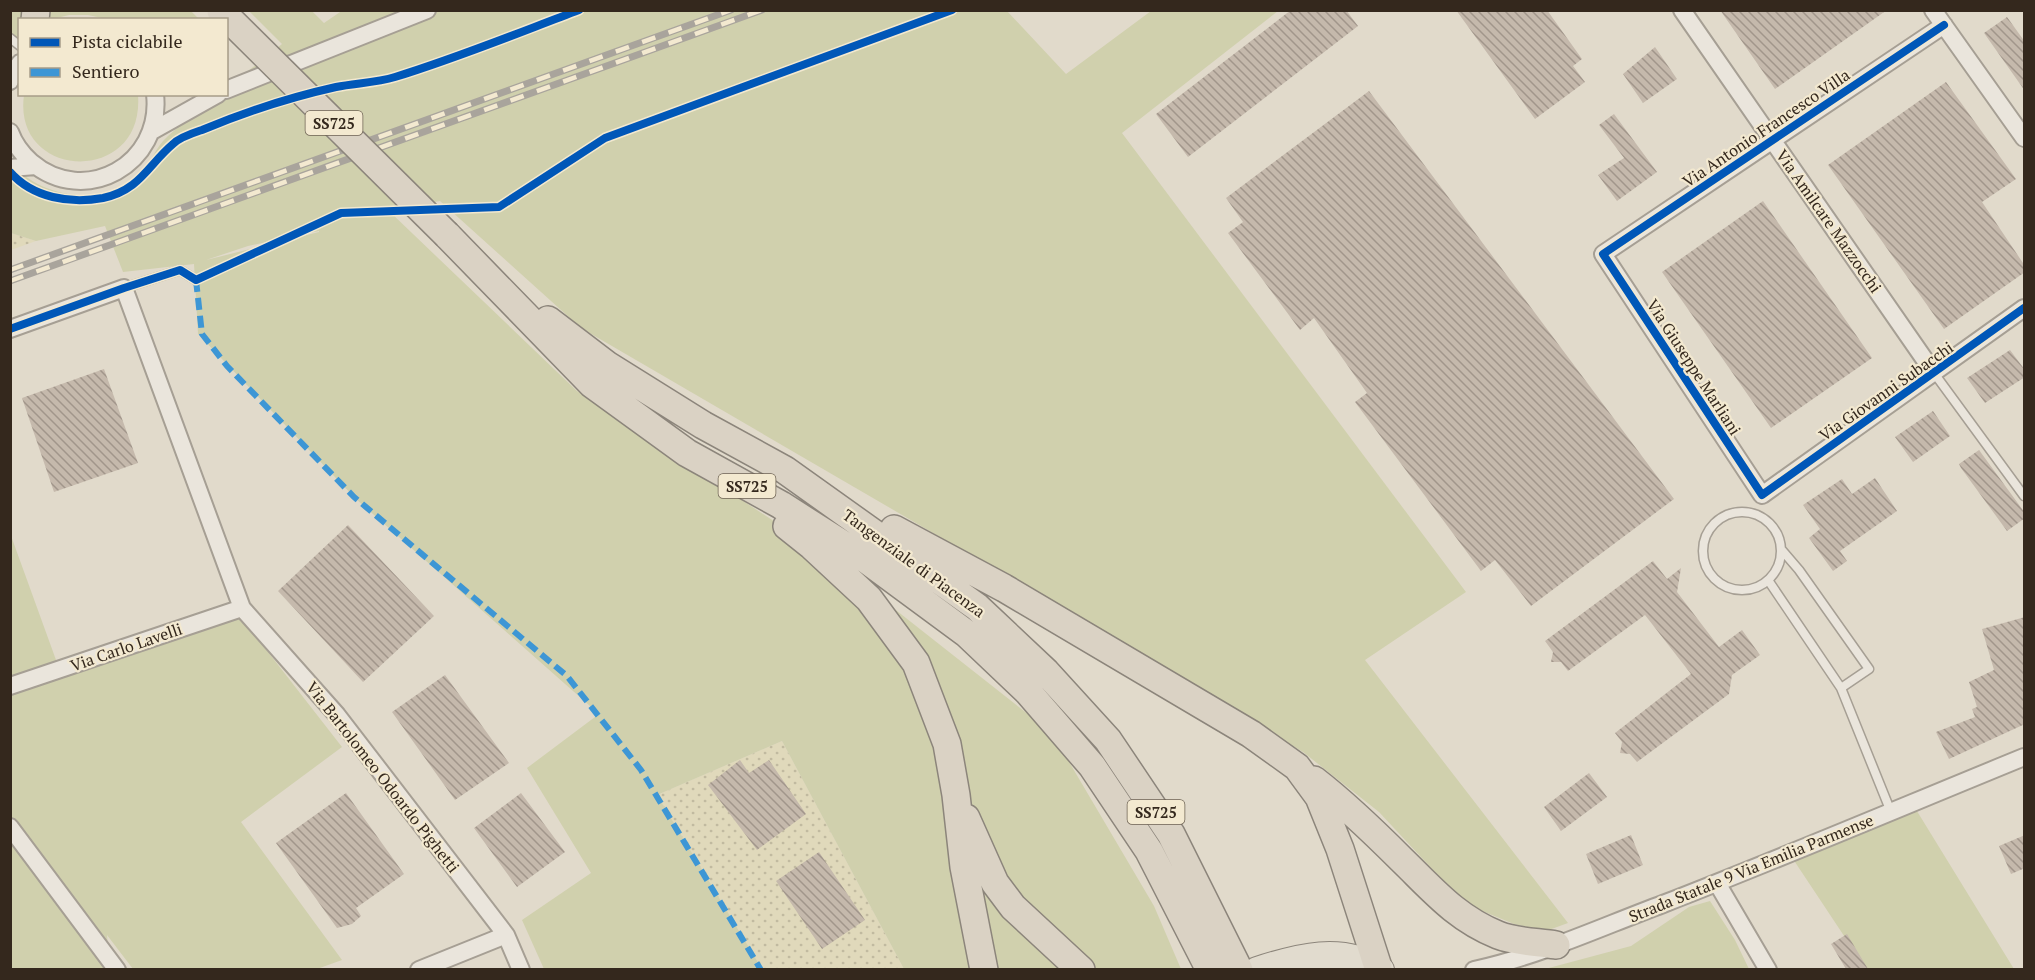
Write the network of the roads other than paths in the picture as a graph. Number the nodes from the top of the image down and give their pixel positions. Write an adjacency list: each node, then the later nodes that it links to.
1 (427, 10): 8 (street)
2 (1682, 10): 14 (street, Via Amilcare Mazzocchi)
3 (1934, 10): 5 (street)
4 (221, 11): 18 (highway, Tangenziale di Piacenza / SS725, bridge)
5 (1944, 25): 13 (street); 14 (street, Via Antonio Francesco Villa)
6 (18, 66): 7 (street)
7 (10, 81)
8 (229, 87)
9 (155, 96): 11 (street)
10 (214, 96): 11 (street)
11 (152, 131): 15 (street)
12 (10, 132): 15 (street)
13 (2025, 138)
14 (1773, 139): 17 (street, Via Antonio Francesco Villa); 23 (street, Via Amilcare Mazzocchi)
15 (36, 166): 16 (street)
16 (10, 168)
17 (1603, 254): 26 (street, Via Giuseppe Marliani)
18 (478, 267): 24 (highway, Tangenziale di Piacenza / SS725); 25 (highway, Tangenziale di Piacenza / SS725)
19 (196, 280): 20 (lane)
20 (124, 288): 22 (street); 30 (street, Via Bartolomeo Odoardo Pighetti)
21 (2025, 308): 23 (street, Via Giovanni Subacchi)
22 (10, 329)
23 (1934, 373): 26 (street, Via Giovanni Subacchi); 27 (lane)
24 (687, 453): 31 (highway, Tangenziale di Piacenza / SS725); 36 (highway)
25 (785, 470): 31 (highway, Tangenziale di Piacenza / SS725); 35 (highway)
26 (1762, 495)
27 (2025, 496)
28 (1781, 549): 29 (lane); 29 (lane); 33 (lane)
29 (1768, 580): 33 (lane)
30 (242, 608): 32 (street, Via Carlo Lavelli); 40 (street, Via Bartolomeo Odoardo Pighetti)
31 (1037, 682): 48 (highway, Tangenziale di Piacenza / SS725); 49 (highway, Tangenziale di Piacenza / SS725)
32 (10, 687)
33 (1841, 688): 37 (lane)
34 (2025, 757): 37 (street, Strada Statale 9 Via Emilia Parmense)
35 (1297, 767): 41 (highway); 42 (highway)
36 (956, 795): 46 (highway); 47 (highway)
37 (1891, 812): 39 (street, Strada Statale 9 Via Emilia Parmense)
38 (10, 827): 43 (street)
39 (1717, 882): 41 (street, Strada Statale 9 Via Emilia Parmense); 52 (street)
40 (506, 935): 44 (street); 45 (street, Via Bartolomeo Odoardo Pighetti)
41 (1556, 945): 51 (street, Strada Statale 9 Via Emilia Parmense)
42 (1380, 968): 50 (main road)
43 (117, 969)
44 (419, 969)
45 (521, 969)
46 (984, 969)
47 (1081, 969)
48 (1210, 969)
49 (1239, 969)
50 (1257, 969)
51 (1474, 969)
52 (1768, 969)

